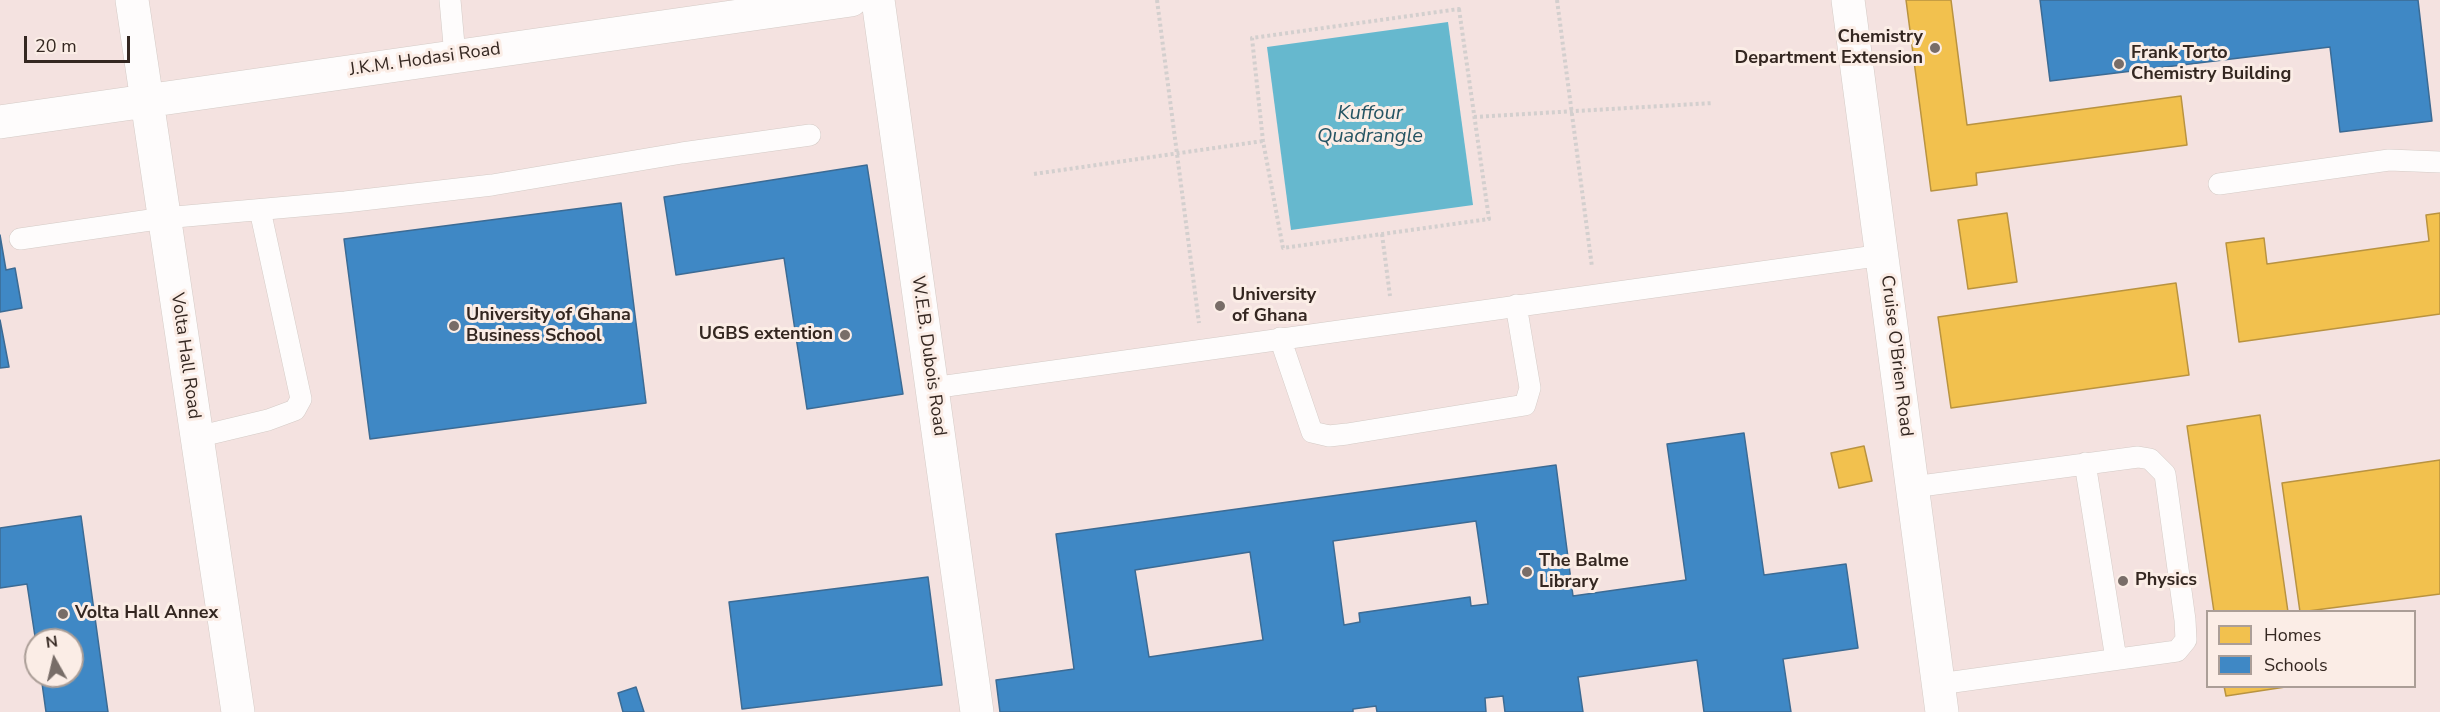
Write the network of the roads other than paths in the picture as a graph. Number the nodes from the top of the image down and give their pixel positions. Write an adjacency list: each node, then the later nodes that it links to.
1 (132, 0): 7 (street, Volta Hall Road)
2 (450, 0): 6 (lane)
3 (851, 0): 6 (street, J.K.M. Hodasi Road)
4 (878, 0): 18 (street, W.E.B. Dubois Road)
5 (1848, 0): 15 (street, Cruise O'Brien Road)
6 (455, 56): 7 (street, J.K.M. Hodasi Road)
7 (146, 100): 8 (street, J.K.M. Hodasi Road); 13 (street, Volta Hall Road)
8 (0, 122)
9 (810, 135): 12 (lane)
10 (2440, 162): 11 (lane)
11 (2219, 184)
12 (260, 210): 13 (lane); 19 (lane)
13 (164, 218): 14 (lane); 19 (street, Volta Hall Road)
14 (20, 239)
15 (1883, 255): 16 (lane); 21 (street, Cruise O'Brien Road)
16 (1516, 305): 17 (lane); 17 (lane)
17 (1280, 338): 18 (lane)
18 (932, 388): 25 (street, W.E.B. Dubois Road)
19 (197, 437): 24 (street, Volta Hall Road)
20 (2085, 463): 21 (lane); 22 (lane); 22 (lane)
21 (1912, 487): 23 (street, Cruise O'Brien Road)
22 (2115, 659): 23 (lane)
23 (1940, 698)
24 (238, 712)
25 (977, 712)

